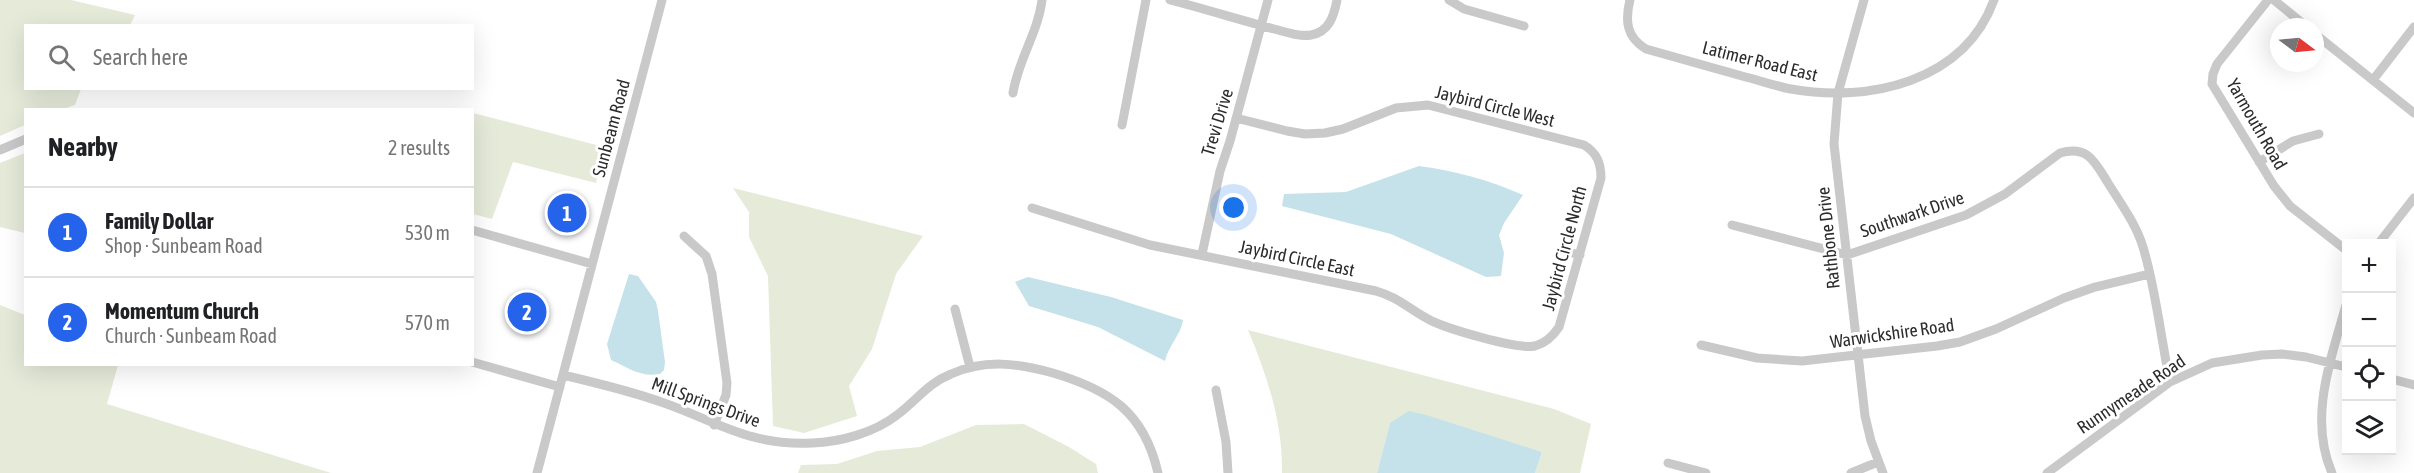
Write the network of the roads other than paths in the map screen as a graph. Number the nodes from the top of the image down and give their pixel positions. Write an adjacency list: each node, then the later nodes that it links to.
1 (662, 0): 40 (street, Sunbeam Road)
2 (1042, 0): 19 (street)
3 (1146, 0): 23 (street)
4 (1170, 0): 14 (street)
5 (1268, 0): 14 (street, Trevi Drive)
6 (1337, 0): 14 (street)
7 (1449, 0): 15 (street)
8 (1630, 0): 20 (street, Latimer Road East)
9 (1864, 0): 20 (street, Rathbone Drive)
10 (2268, 0): 28 (street, Yarmouth Road)
11 (2274, 0): 13 (street)
12 (1994, 1): 20 (street, Latimer Road East)
13 (2296, 18)
14 (1262, 26): 22 (street, Trevi Drive)
15 (1524, 26)
16 (2414, 27): 18 (street)
17 (2324, 40): 18 (street)
18 (2373, 80): 21 (street)
19 (1013, 93)
20 (1838, 93): 39 (street, Rathbone Drive)
21 (2414, 113)
22 (1236, 118): 27 (street, Jaybird Circle West); 37 (street, Trevi Drive)
23 (1122, 124)
24 (2319, 134): 28 (street)
25 (24, 140): 26 (street)
26 (0, 150)
27 (1600, 162): 38 (street, Jaybird Circle North)
28 (2259, 162): 35 (street, Yarmouth Road)
29 (2414, 198): 34 (street)
30 (1032, 208): 37 (street, Jaybird Circle East)
31 (1732, 225): 39 (street, Southwark Drive)
32 (474, 231): 40 (street)
33 (684, 236): 57 (street)
34 (2382, 239)
35 (2342, 247)
36 (1561, 250): 38 (street)
37 (1202, 254): 44 (street, Jaybird Circle East)
38 (1580, 255): 44 (street, Jaybird Circle North)
39 (1847, 255): 41 (street, Southwark Drive); 46 (street, Rathbone Drive)
40 (592, 264): 51 (street, Sunbeam Road)
41 (2149, 274): 46 (street, Warwickshire Road); 53 (street)
42 (956, 309): 50 (street)
43 (2342, 320): 48 (street)
44 (1550, 339)
45 (1701, 345): 46 (street, Warwickshire Road)
46 (1858, 355): 58 (street, Rathbone Drive)
47 (474, 363): 55 (street)
48 (2330, 363): 49 (street, Runnymeade Road); 53 (street, Runnymeade Road); 67 (street)
49 (2342, 366)
50 (970, 367): 57 (street, Mill Springs Drive); 61 (street, Mill Springs Drive)
51 (563, 375): 55 (street, Sunbeam Road); 57 (street, Mill Springs Drive)
52 (2396, 381): 54 (street)
53 (2170, 382): 66 (street, Runnymeade Road)
54 (2414, 386)
55 (560, 387): 60 (street, Sunbeam Road)
56 (1215, 390): 62 (street)
57 (714, 425)
58 (1878, 462): 64 (street); 65 (street, Rathbone Drive)
59 (1668, 463): 63 (street)
60 (537, 473)
61 (1158, 473)
62 (1228, 473)
63 (1706, 473)
64 (1851, 473)
65 (1883, 473)
66 (2047, 473)
67 (2332, 473)

